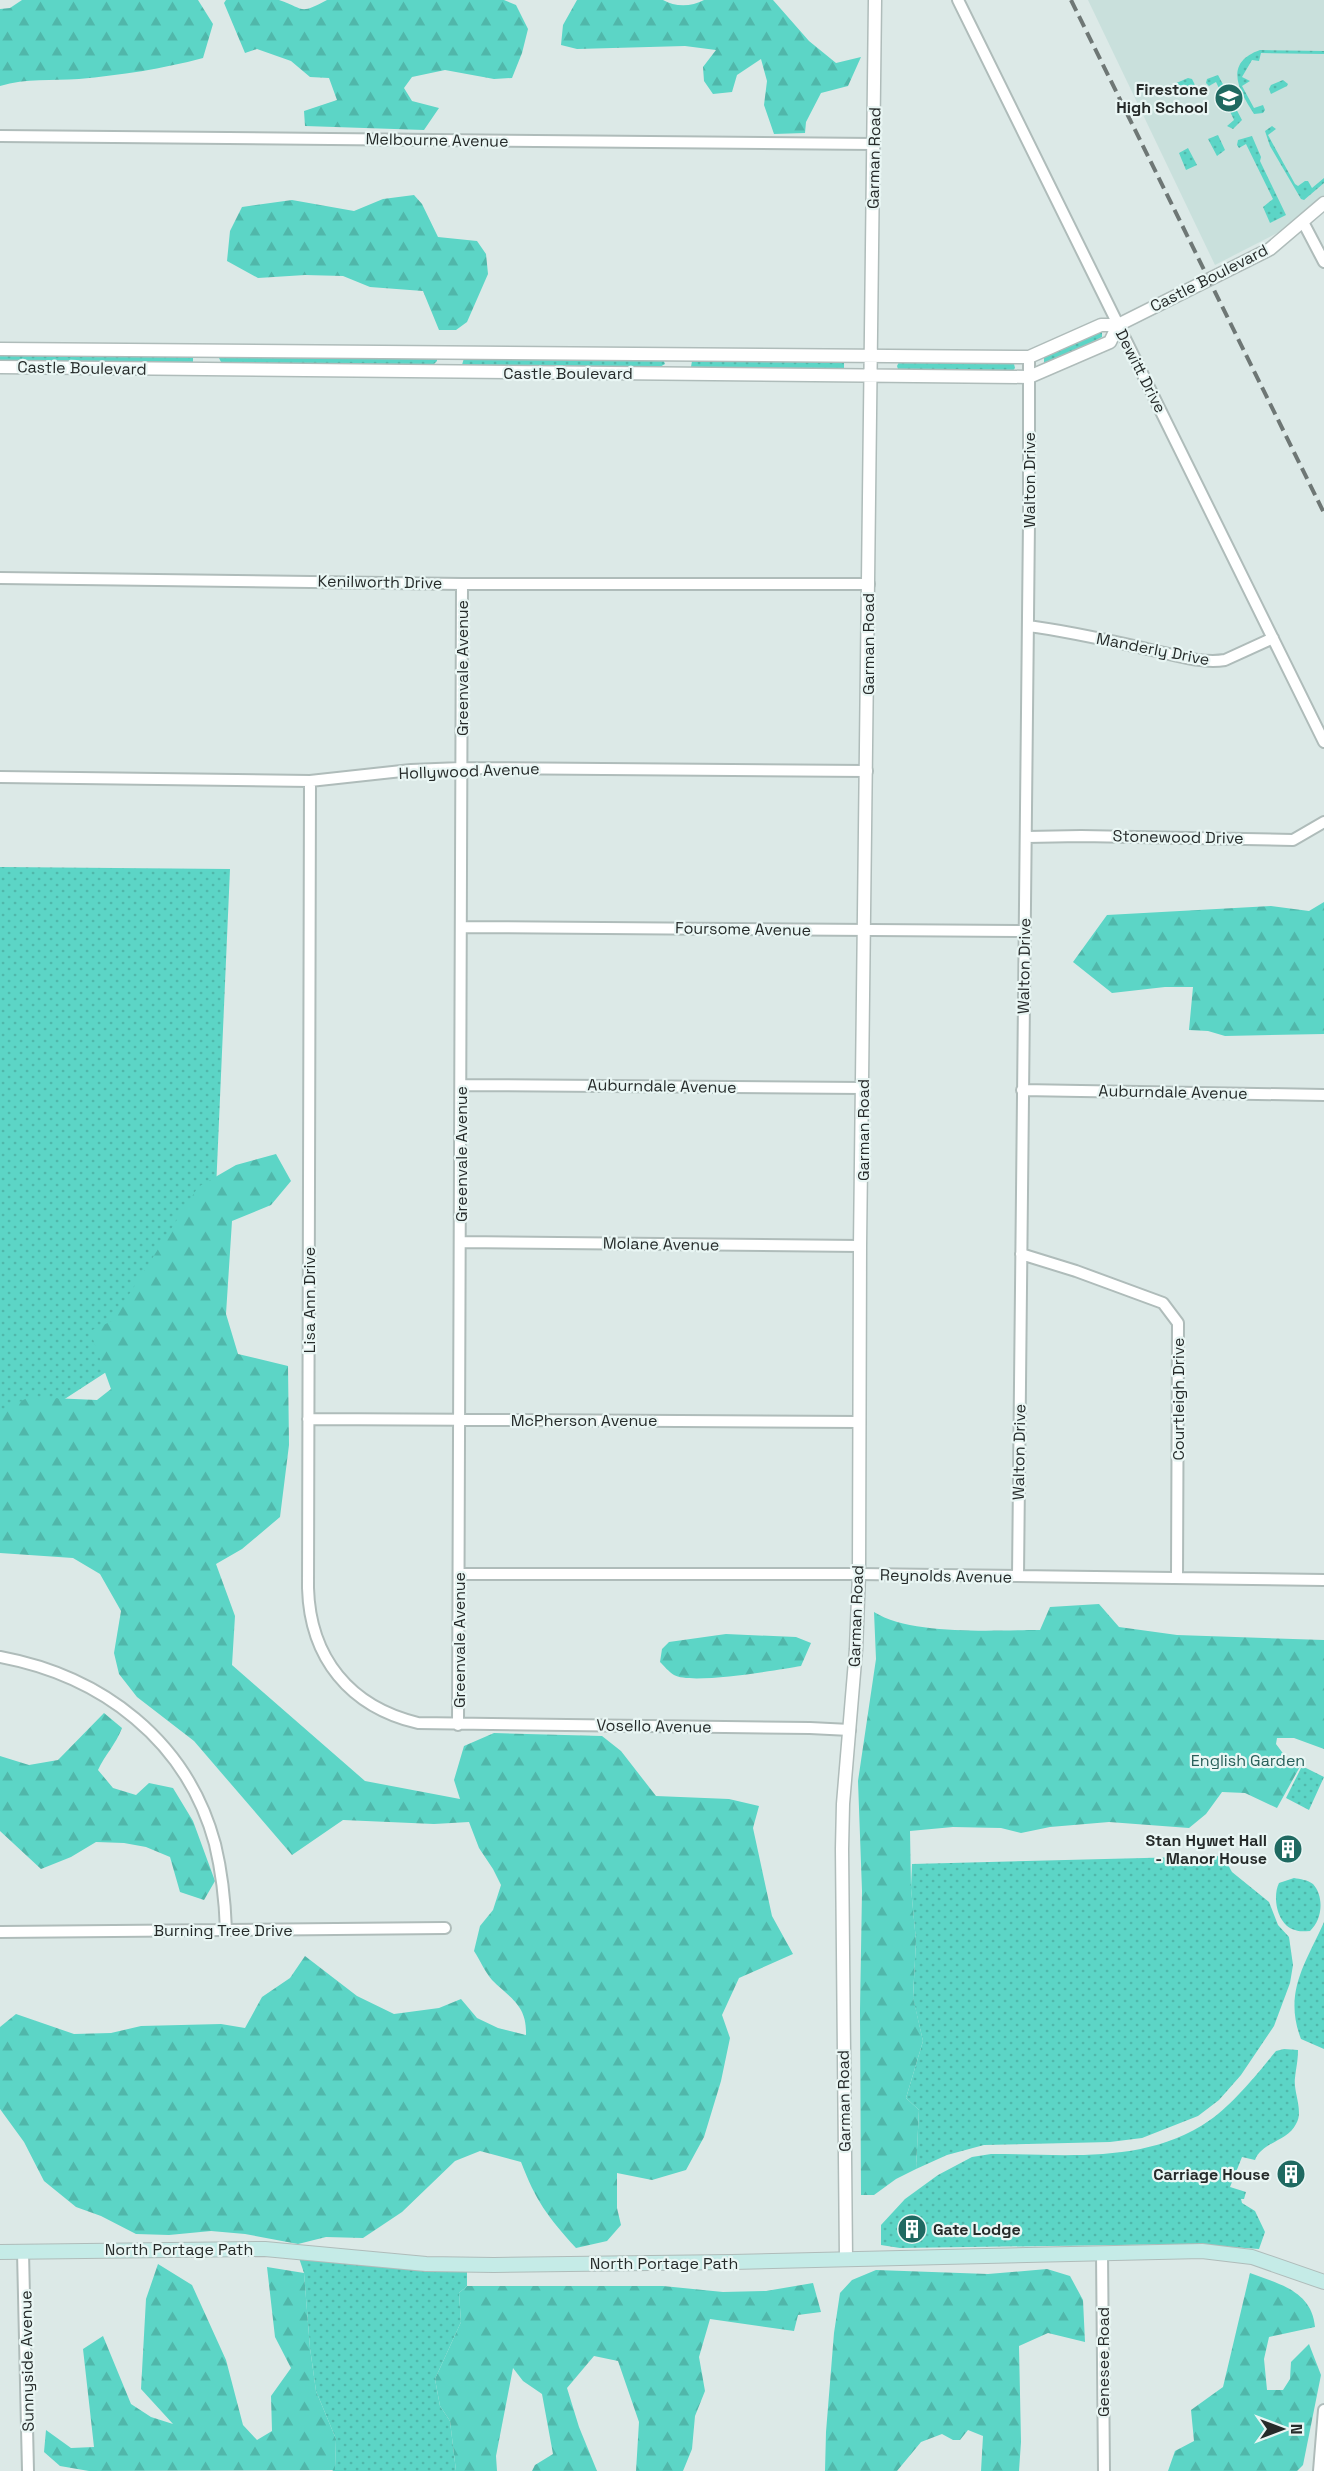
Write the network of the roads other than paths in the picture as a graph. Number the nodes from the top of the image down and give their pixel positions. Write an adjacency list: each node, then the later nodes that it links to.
1 (875, 0): 4 (street, Garman Road)
2 (958, 0): 8 (street, Dewitt Drive)
3 (0, 136): 4 (street, Melbourne Avenue)
4 (874, 144): 13 (street, Garman Road)
5 (1324, 203): 6 (street, Castle Boulevard)
6 (1303, 222): 7 (street); 8 (street, Castle Boulevard)
7 (1324, 262)
8 (1118, 325): 14 (street, Castle Boulevard); 20 (street, Castle Boulevard); 25 (street, Dewitt Drive)
9 (0, 349): 10 (street, Castle Boulevard)
10 (210, 350): 11 (street, Castle Boulevard); 16 (street)
11 (451, 351): 12 (street, Castle Boulevard); 17 (street)
12 (682, 354): 13 (street, Castle Boulevard); 18 (street)
13 (870, 355): 14 (street, Castle Boulevard); 19 (street, Garman Road)
14 (1029, 357): 20 (street, Walton Drive)
15 (0, 367): 16 (street, Castle Boulevard)
16 (210, 370): 17 (street, Castle Boulevard)
17 (451, 373): 18 (street, Castle Boulevard)
18 (682, 374): 19 (street, Castle Boulevard)
19 (870, 374): 20 (street, Castle Boulevard); 23 (street, Garman Road)
20 (1029, 377): 24 (street, Walton Drive)
21 (0, 578): 22 (street, Kenilworth Drive)
22 (462, 584): 23 (street, Kenilworth Drive); 27 (street, Greenvale Avenue)
23 (868, 584): 28 (street, Garman Road)
24 (1028, 626): 25 (street, Manderly Drive); 32 (street, Walton Drive)
25 (1273, 638): 26 (street, Dewitt Drive)
26 (1324, 742)
27 (461, 768): 28 (street, Hollywood Avenue); 30 (street, Hollywood Avenue); 33 (street, Greenvale Avenue)
28 (867, 771): 34 (street, Garman Road)
29 (0, 777): 30 (street, Hollywood Avenue)
30 (310, 781): 43 (street, Lisa Ann Drive)
31 (1324, 822): 32 (street, Stonewood Drive)
32 (1026, 837): 35 (street, Walton Drive)
33 (461, 927): 34 (street, Foursome Avenue); 36 (street, Greenvale Avenue)
34 (866, 930): 35 (street, Foursome Avenue); 37 (street, Garman Road)
35 (1024, 931): 38 (street, Walton Drive)
36 (461, 1085): 37 (street, Auburndale Avenue); 40 (street, Greenvale Avenue)
37 (863, 1088): 41 (street, Garman Road)
38 (1022, 1090): 39 (street, Auburndale Avenue); 42 (street, Walton Drive)
39 (1324, 1095)
40 (461, 1242): 41 (street, Molane Avenue); 44 (street, Greenvale Avenue)
41 (860, 1246): 45 (street, Garman Road)
42 (1021, 1254): 48 (street, Walton Drive); 49 (street, Courtleigh Drive)
43 (308, 1419): 44 (street, McPherson Avenue); 52 (street, Lisa Ann Drive)
44 (459, 1419): 45 (street, McPherson Avenue); 46 (street, Greenvale Avenue)
45 (860, 1422): 47 (street, Garman Road)
46 (460, 1574): 47 (street, Reynolds Avenue); 52 (street, Greenvale Avenue)
47 (859, 1574): 48 (street, Reynolds Avenue); 53 (street, Garman Road)
48 (1018, 1576): 49 (street, Reynolds Avenue)
49 (1177, 1578): 50 (street, Reynolds Avenue)
50 (1324, 1580)
51 (0, 1657): 55 (street)
52 (458, 1725): 53 (street, Vosello Avenue)
53 (850, 1730): 60 (street, Garman Road)
54 (445, 1928): 55 (street, Burning Tree Drive)
55 (226, 1930): 56 (street, Burning Tree Drive)
56 (0, 1932)
57 (0, 2252): 58 (main road, North Portage Path)
58 (23, 2252): 60 (main road, North Portage Path); 63 (street, Sunnyside Avenue)
59 (1102, 2253): 60 (main road, North Portage Path); 61 (main road, North Portage Path); 64 (street, Genesee Road)
60 (846, 2259)
61 (1324, 2282)
62 (1324, 2410): 65 (street)
63 (28, 2471)
64 (1104, 2471)
65 (1319, 2471)

